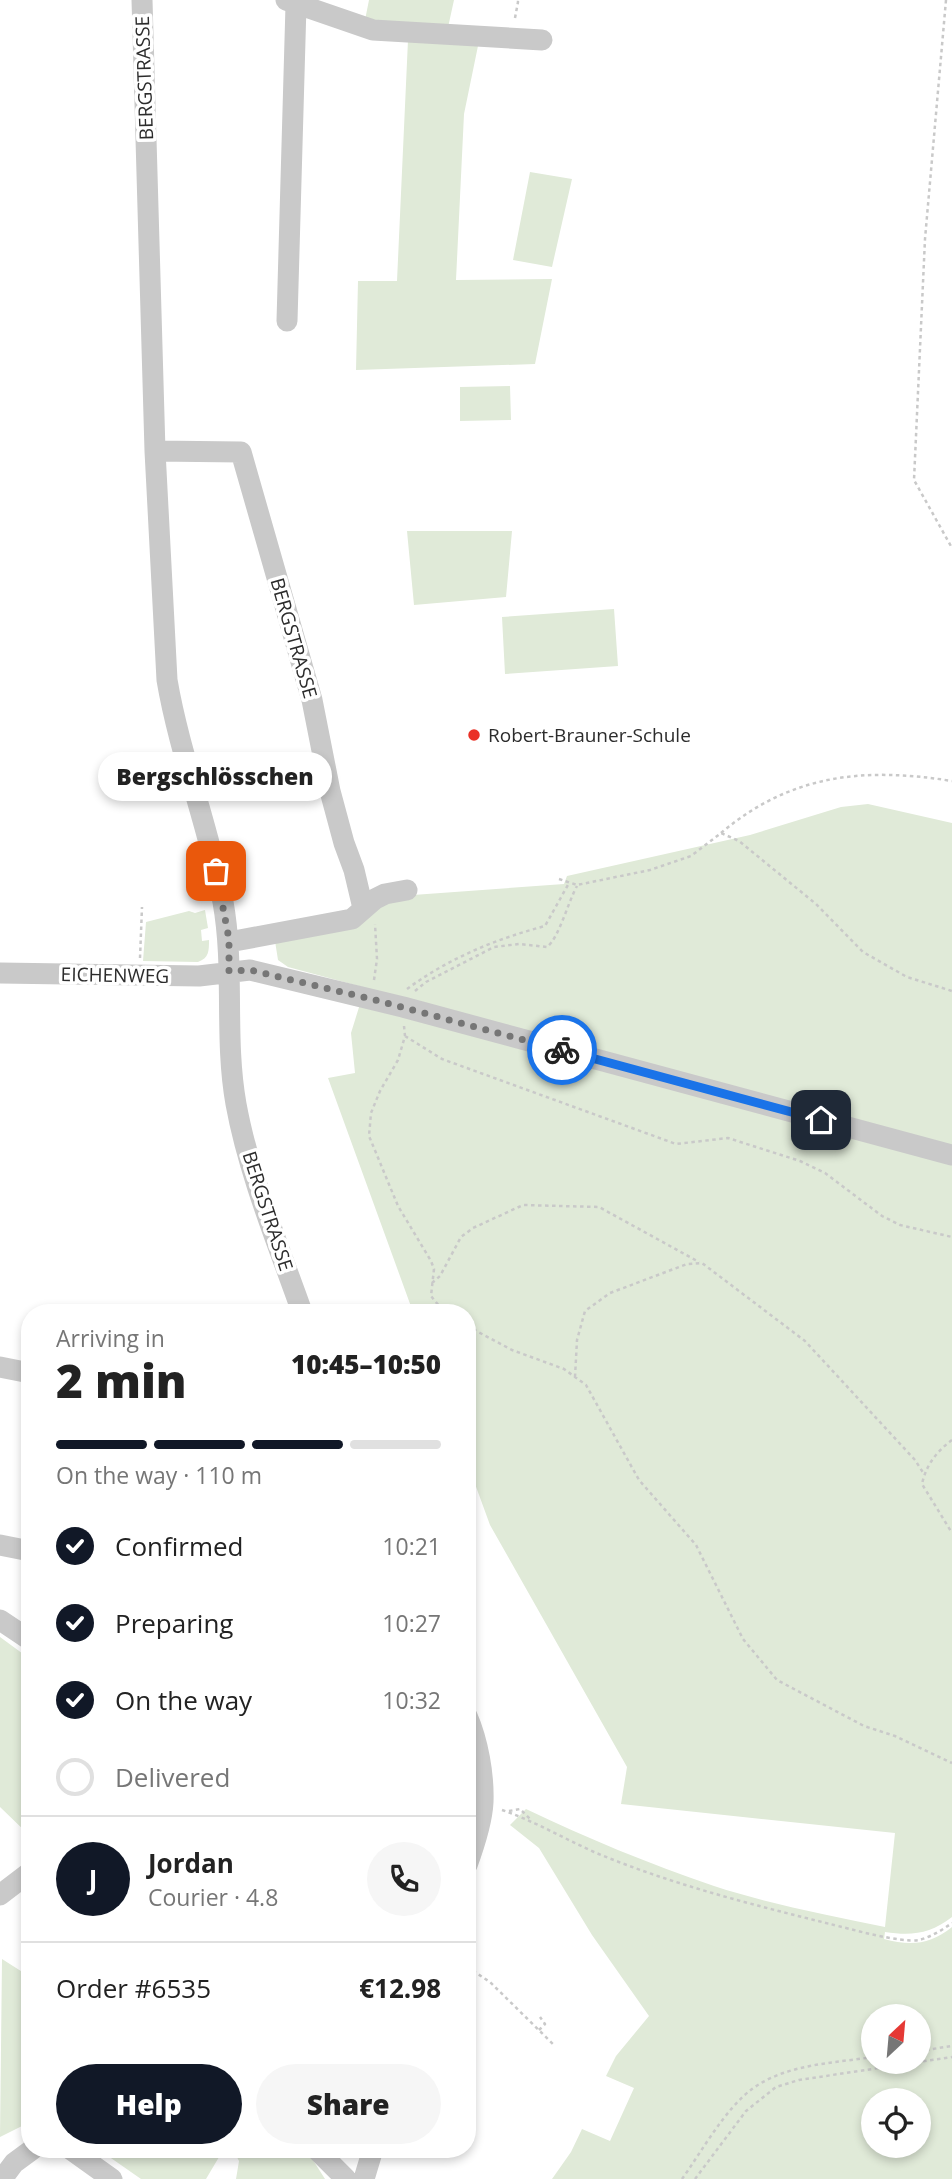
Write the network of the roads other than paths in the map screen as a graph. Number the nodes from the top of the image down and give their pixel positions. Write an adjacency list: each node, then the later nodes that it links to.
1 (142, 0): 5 (street, BERGSTRASSE)
2 (291, 2): 3 (street); 4 (street)
3 (542, 40)
4 (287, 321)
5 (155, 451): 7 (street, BERGSTRASSE); 8 (street, BERGSTRASSE)
6 (407, 890): 7 (street)
7 (363, 908): 8 (street)
8 (229, 942): 9 (street, BERGSTRASSE)
9 (229, 971): 10 (street, EICHENWEG); 12 (street, EICHENWEG); 13 (street, BERGSTRASSE)
10 (0, 973): 11 (street)
11 (0, 985)
12 (952, 1155)
13 (299, 1304)
14 (0, 1367): 15 (street)
15 (21, 1371)
16 (0, 1545): 17 (street)
17 (21, 1549)
18 (0, 1620): 19 (street)
19 (21, 1634)
20 (476, 1772): 21 (street)
21 (476, 1829)
22 (21, 1879): 23 (street)
23 (0, 1895)
24 (21, 2158): 28 (street)
25 (83, 2158): 29 (street)
26 (325, 2158): 30 (street)
27 (370, 2158): 31 (street)
28 (2, 2179)
29 (112, 2179)
30 (346, 2179)
31 (364, 2179)

